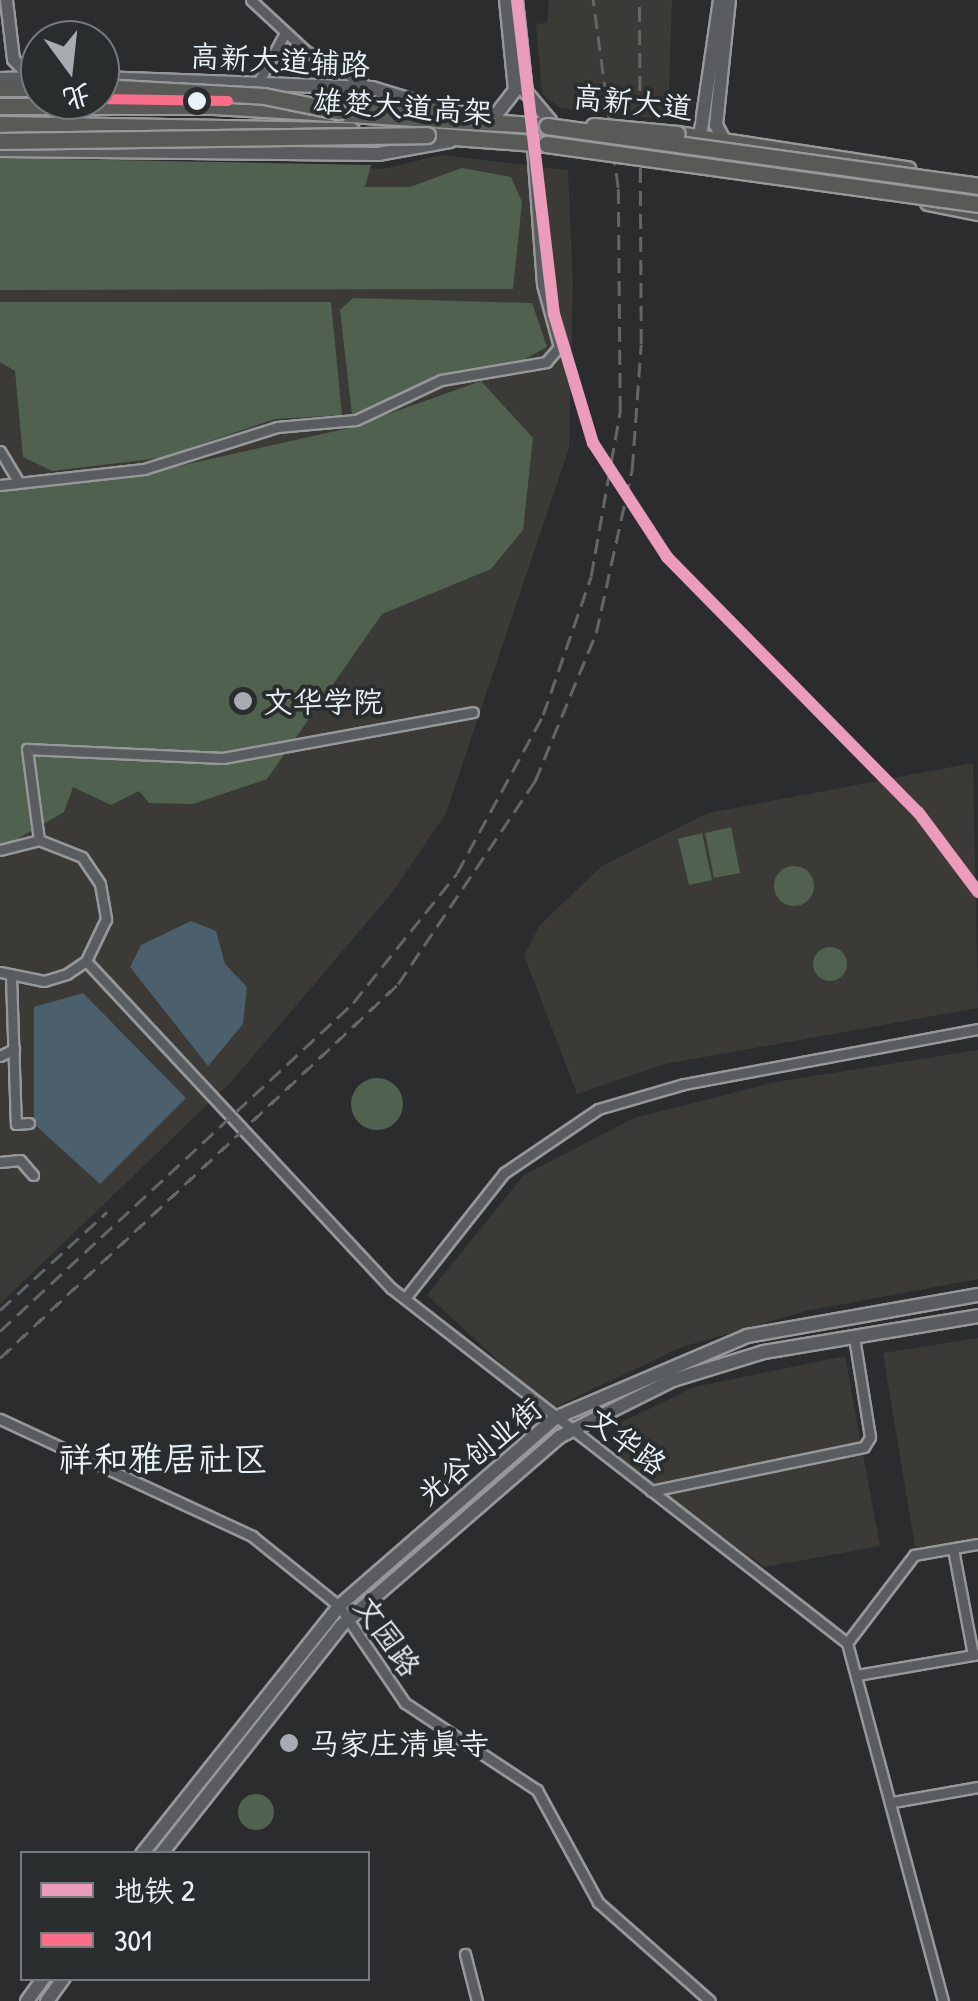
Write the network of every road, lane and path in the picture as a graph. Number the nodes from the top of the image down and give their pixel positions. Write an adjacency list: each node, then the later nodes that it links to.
1 (6, 0): 8 (street)
2 (251, 0): 7 (street)
3 (506, 0): 17 (main road)
4 (516, 0): 18 (main road)
5 (720, 0): 20 (main road)
6 (729, 0): 21 (main road)
7 (285, 33): 10 (street); 11 (street)
8 (20, 66)
9 (120, 78): 10 (main road, 高新大道辅路)
10 (259, 81): 11 (main road, 高新大道辅路)
11 (372, 88): 16 (main road, 高新大道辅路)
12 (120, 89): 15 (highway, bridge)
13 (120, 100): 16 (main road, 高新大道)
14 (0, 103): 15 (highway, 雄楚大道高架, bridge)
15 (338, 111): 27 (highway, 雄楚大道高架, bridge)
16 (453, 113): 17 (main road, 高新大道)
17 (495, 116): 18 (main road, 高新大道)
18 (555, 122): 20 (main road, 高新大道, bridge)
19 (1, 130): 22 (main road); 23 (main road); 29 (highway, 雄楚大道高架, bridge)
20 (700, 137): 21 (main road, 高新大道)
21 (724, 140): 26 (main road, 高新大道)
22 (450, 141): 23 (main road); 24 (main road, 高新大道)
23 (90, 147): 25 (main road)
24 (532, 148): 28 (main road, 高新大道, bridge); 32 (street)
25 (0, 150)
26 (910, 170): 27 (main road, 高新大道); 28 (main road)
27 (978, 183)
28 (907, 197): 30 (main road, 高新大道)
29 (978, 204)
30 (978, 213)
31 (0, 451): 32 (street)
32 (18, 481): 33 (street)
33 (0, 485)
34 (473, 712): 35 (street)
35 (39, 840): 36 (street); 37 (street)
36 (0, 850)
37 (86, 960): 39 (street); 47 (street, 文华路)
38 (0, 972): 39 (street)
39 (12, 977): 41 (street)
40 (978, 1029): 47 (street)
41 (14, 1049): 42 (street); 43 (street)
42 (0, 1056)
43 (29, 1123)
44 (0, 1162): 45 (street)
45 (33, 1175)
46 (978, 1295): 50 (main road, 光谷创业街)
47 (406, 1297): 50 (street, 文华路)
48 (978, 1316): 49 (main road, 光谷创业街)
49 (854, 1337): 52 (main road, 光谷创业街); 53 (street)
50 (555, 1418): 52 (street, 文华路); 56 (main road, 光谷创业街)
51 (0, 1419): 56 (street, 文园路)
52 (572, 1431): 53 (street, 文华路); 57 (main road, 光谷创业街)
53 (651, 1492): 58 (street, 文华路)
54 (978, 1544): 55 (street)
55 (953, 1548): 58 (street); 59 (street)
56 (338, 1606): 57 (street, 文园路); 63 (main road, 光谷创业街)
57 (348, 1620): 64 (main road, 光谷创业街); 69 (street, 文园路)
58 (848, 1643): 60 (street)
59 (975, 1654): 60 (street)
60 (857, 1675): 62 (street)
61 (978, 1787): 62 (street)
62 (893, 1802): 70 (street)
63 (144, 1851)
64 (164, 1851)
65 (465, 1954): 68 (street)
66 (42, 1981): 67 (main road)
67 (26, 2001)
68 (477, 2001)
69 (710, 2001)
70 (942, 2001)

